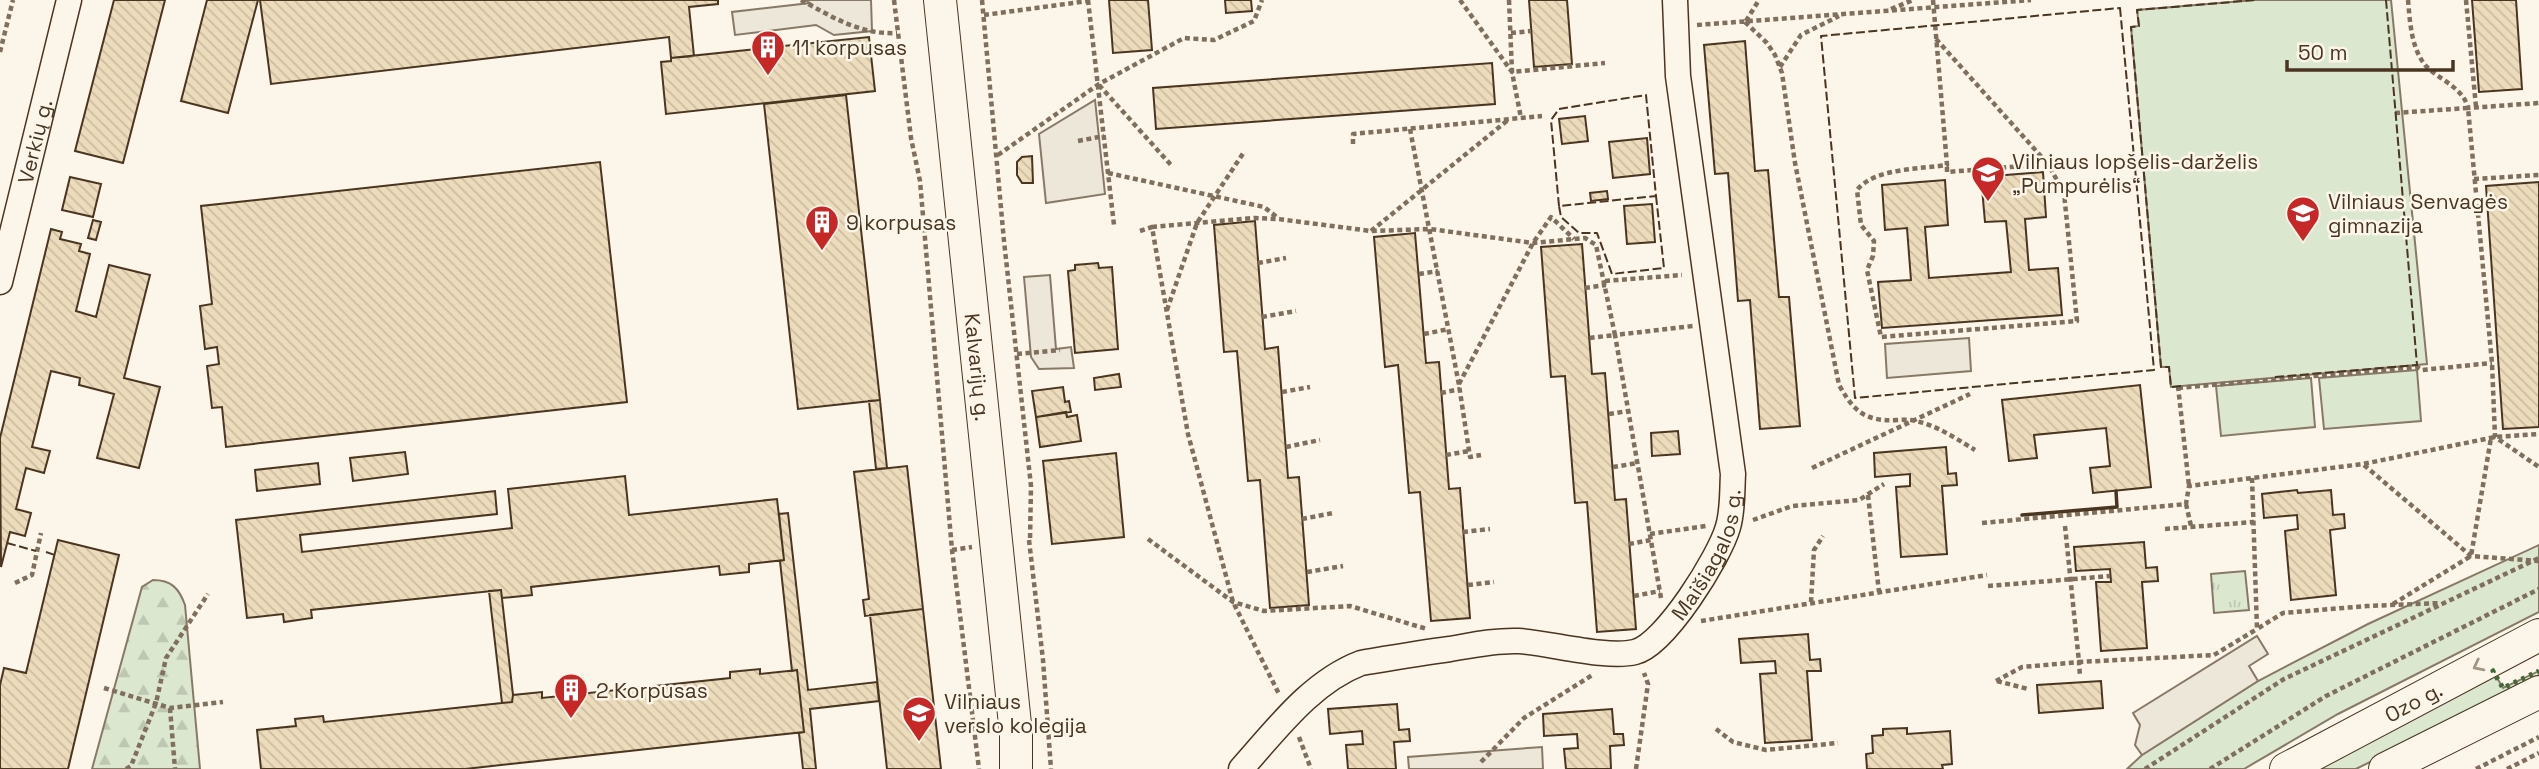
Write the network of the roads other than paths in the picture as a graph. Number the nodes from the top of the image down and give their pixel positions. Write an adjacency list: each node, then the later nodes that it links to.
1 (69, 0): 4 (street, Verkių g.)
2 (940, 0): 7 (main road, Kalvarijų g.)
3 (1675, 0): 10 (street, Maišiagalos g.)
4 (0, 282)
5 (2539, 635): 11 (main road, Ozo g., one-way to 11)
6 (2539, 692): 12 (main road)
7 (1016, 734): 8 (main road, Kalvarijų g.); 9 (main road, Kalvarijų g.)
8 (1016, 769)
9 (1027, 769)
10 (1241, 769)
11 (2286, 769)
12 (2385, 769)

